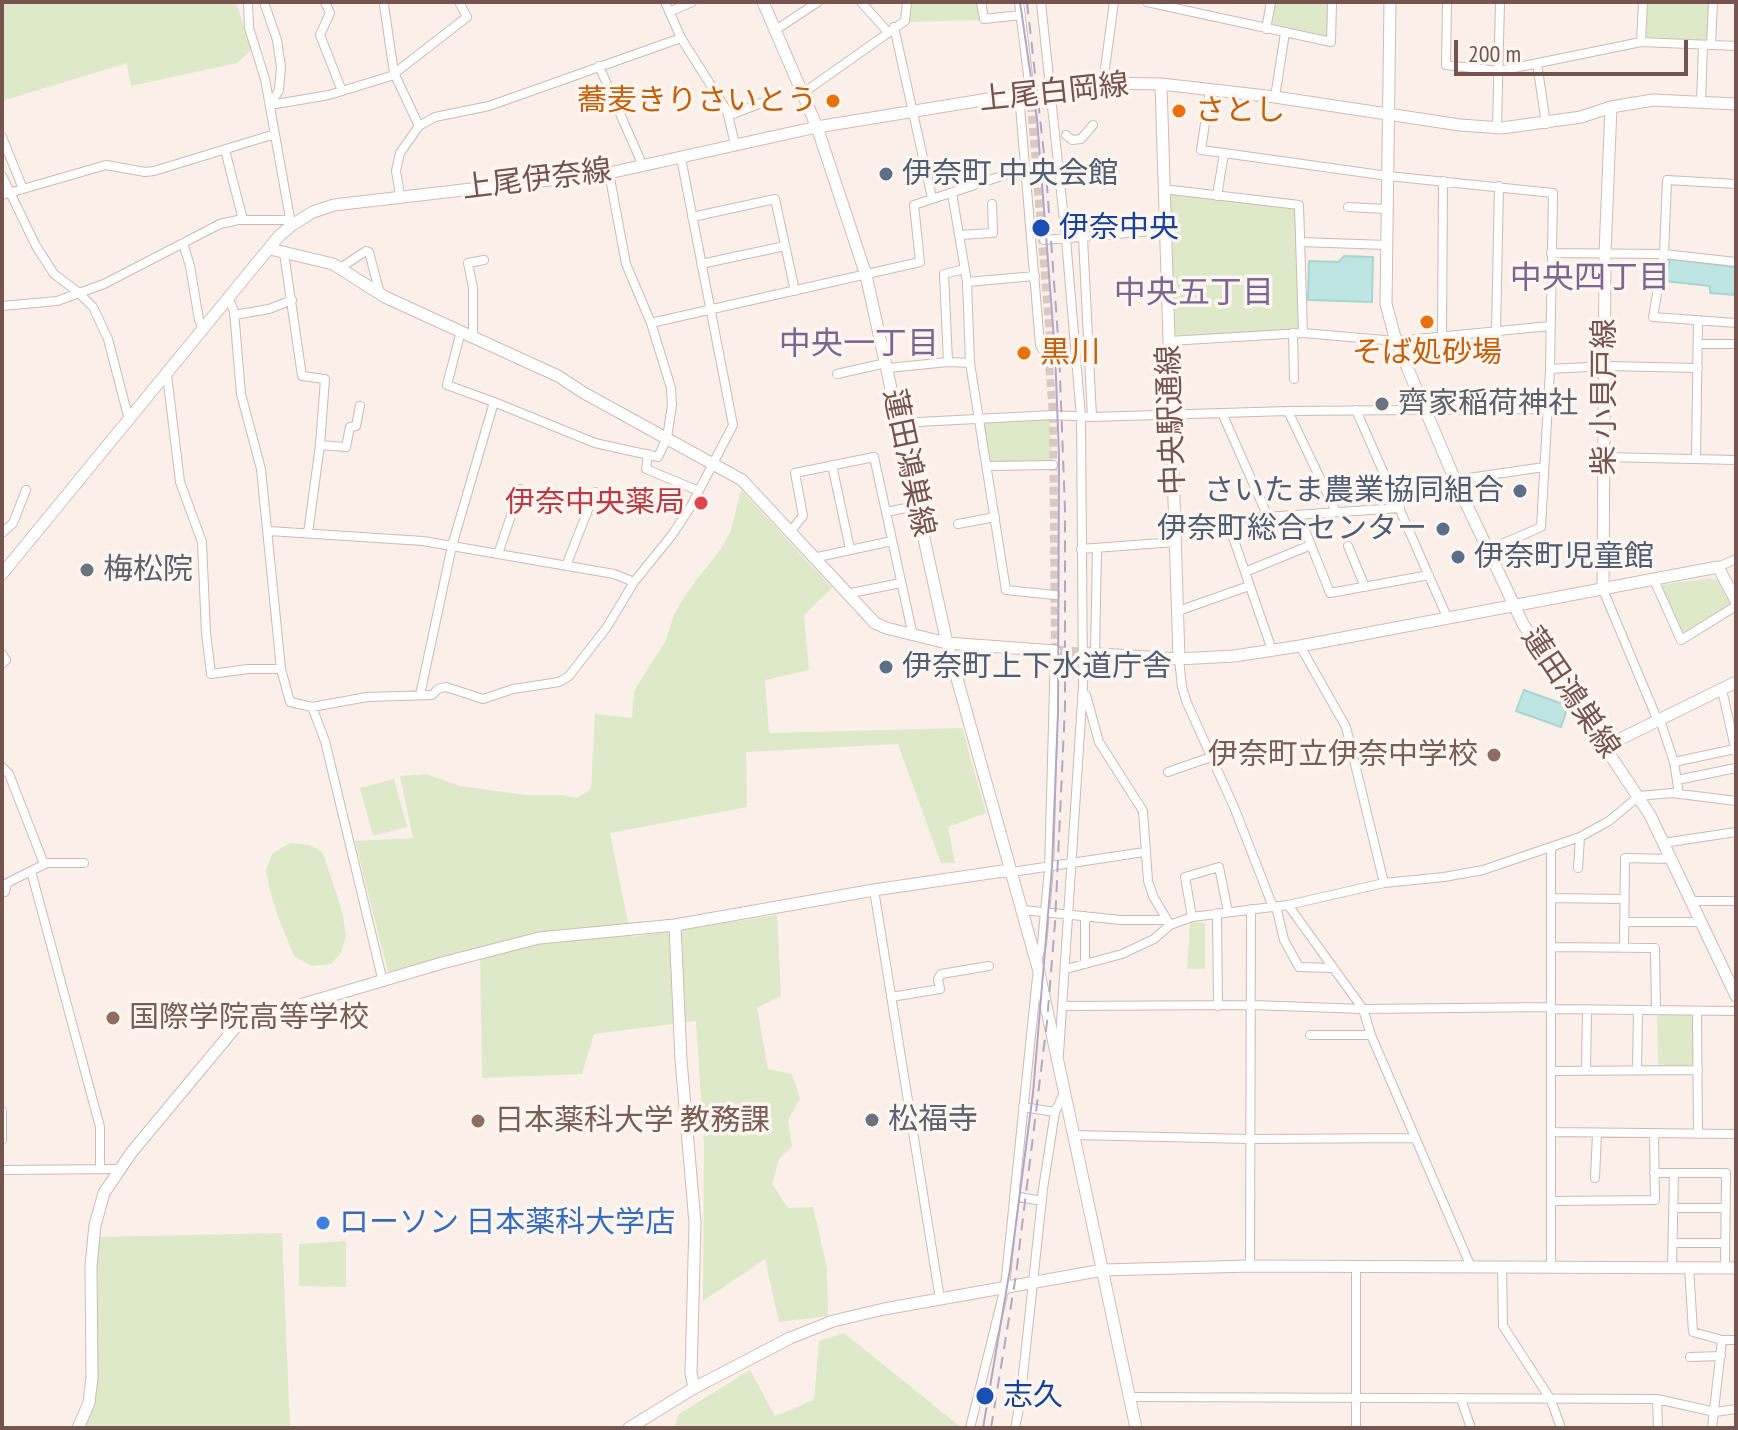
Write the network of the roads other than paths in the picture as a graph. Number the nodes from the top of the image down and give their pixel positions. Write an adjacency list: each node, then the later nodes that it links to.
1 (248, 2): 50 (street)
2 (325, 2): 43 (street)
3 (459, 2): 38 (street)
4 (665, 2): 25 (street)
5 (692, 2): 25 (street)
6 (763, 2): 27 (street, 蓮田鴻巣線)
7 (818, 2): 27 (street)
8 (861, 2): 28 (street)
9 (907, 2): 28 (street)
10 (981, 2): 26 (street)
11 (1019, 2): 26 (street)
12 (1041, 2): 41 (street)
13 (1114, 2): 39 (street)
14 (1147, 2): 24 (street)
15 (1271, 2): 29 (street)
16 (1332, 2): 30 (street)
17 (1390, 2): 53 (street)
18 (1447, 2): 37 (street)
19 (1500, 2): 37 (street)
20 (1643, 2): 32 (street)
21 (1713, 2): 33 (street)
22 (265, 5): 50 (street)
23 (384, 5): 38 (street)
24 (1173, 5): 29 (street)
25 (669, 12): 31 (street)
26 (1021, 15): 45 (street)
27 (777, 29): 44 (street, 蓮田鴻巣線)
28 (891, 29): 44 (street); 52 (street)
29 (1266, 29): 30 (street)
30 (1285, 33): 46 (street)
31 (681, 38): 36 (street); 54 (street)
32 (1641, 42): 33 (street); 35 (street)
33 (1707, 45): 34 (street); 47 (street)
34 (1736, 46)
35 (1537, 63): 37 (street); 55 (street)
36 (599, 66): 57 (street); 67 (street)
37 (1499, 71): 59 (street)
38 (394, 73): 43 (street); 57 (street)
39 (1103, 83): 40 (street, 上尾白岡線); 41 (street, 上尾白岡線)
40 (1161, 84): 42 (street, 上尾白岡線); 76 (street, 中央駅通線)
41 (1051, 89): 45 (street, 上尾白岡線); 91 (street)
42 (1210, 90): 46 (street, 上尾白岡線); 65 (street)
43 (342, 91): 50 (street)
44 (803, 93): 58 (street, 蓮田鴻巣線)
45 (1025, 93): 52 (street, 上尾白岡線); 68 (street)
46 (1275, 97): 53 (street, 上尾白岡線)
47 (1701, 101): 49 (street, 上尾白岡線); 51 (street, 上尾白岡線)
48 (761, 103): 54 (street)
49 (1736, 104)
50 (270, 105): 60 (street)
51 (1611, 107): 55 (street, 上尾白岡線); 100 (street, 柴 小貝戸線)
52 (913, 111): 58 (street, 上尾白岡線); 81 (street)
53 (1387, 114): 59 (street, 上尾白岡線); 71 (street)
54 (728, 116): 63 (street)
55 (1546, 124): 59 (street, 上尾白岡線)
56 (1093, 125): 61 (street)
57 (419, 126): 79 (street)
58 (817, 127): 63 (street, 上尾伊奈線); 107 (street, 蓮田鴻巣線)
59 (1497, 128)
60 (275, 134): 64 (street); 87 (street)
61 (1066, 135)
62 (2, 137): 75 (street)
63 (735, 144): 66 (street, 上尾伊奈線)
64 (225, 150): 75 (street); 86 (street)
65 (1224, 153): 71 (street); 80 (street)
66 (681, 158): 67 (street, 上尾伊奈線); 85 (street)
67 (643, 166): 69 (street, 上尾伊奈線)
68 (1026, 168): 77 (street); 108 (street)
69 (609, 173): 79 (street, 上尾伊奈線); 119 (street)
70 (2, 176): 78 (street)
71 (1388, 176): 72 (street); 84 (street)
72 (1443, 181): 74 (street); 126 (street)
73 (1736, 184): 101 (street)
74 (1499, 186): 99 (street); 124 (street)
75 (23, 189): 78 (street)
76 (1163, 189): 80 (street); 88 (street, 中央駅通線)
77 (952, 193): 81 (street); 89 (street)
78 (6, 194): 111 (street)
79 (400, 195): 87 (street, 上尾伊奈線)
80 (1217, 196): 93 (street)
81 (932, 198): 107 (street)
82 (992, 204): 89 (street)
83 (1348, 207): 84 (street)
84 (1386, 209): 95 (street)
85 (692, 217): 96 (street); 104 (street)
86 (243, 220): 87 (street); 94 (street)
87 (290, 222): 97 (street, 上尾伊奈線)
88 (1165, 230): 90 (street); 128 (street, 中央駅通線)
89 (959, 235): 106 (street)
90 (1083, 238): 91 (street); 151 (street)
91 (1066, 239): 92 (street); 150 (street)
92 (1044, 240)
93 (1301, 242): 95 (street); 125 (street)
94 (183, 243): 111 (street); 122 (street)
95 (1386, 245): 129 (street)
96 (785, 246): 104 (street); 110 (street)
97 (270, 249): 98 (street); 113 (street, 上尾伊奈線)
98 (284, 253): 105 (street); 114 (street)
99 (1551, 253): 100 (street); 121 (street)
100 (1605, 253): 101 (street); 136 (street, 柴 小貝戸線)
101 (1664, 254): 103 (street); 118 (street)
102 (484, 260): 127 (street)
103 (1736, 262)
104 (701, 264): 116 (street)
105 (340, 268): 112 (street); 112 (street)
106 (965, 269): 109 (street); 132 (street)
107 (866, 275): 110 (street); 135 (street, 蓮田鴻巣線)
108 (1035, 276): 109 (street); 133 (street)
109 (967, 282): 134 (street)
110 (795, 291): 116 (street)
111 (78, 292): 115 (street); 152 (street)
112 (380, 294): 123 (street)
113 (229, 299): 117 (street); 122 (street, 上尾伊奈線)
114 (292, 300): 117 (street); 156 (street)
115 (2, 306)
116 (710, 310): 119 (street); 161 (street)
117 (234, 315): 181 (street)
118 (1698, 320): 120 (street); 130 (street)
119 (651, 323): 155 (street)
120 (1736, 323)
121 (1550, 326): 124 (street); 138 (street)
122 (204, 330): 140 (street, 上尾伊奈線)
123 (461, 331): 127 (street); 142 (street)
124 (1496, 331): 126 (street)
125 (1298, 333): 128 (street); 129 (street); 141 (street)
126 (1442, 336): 129 (street)
127 (473, 337): 155 (street)
128 (1169, 341): 149 (street, 中央駅通線)
129 (1396, 341): 147 (street)
130 (1698, 344): 131 (street); 137 (street)
131 (1736, 344)
132 (948, 362): 134 (street); 135 (street)
133 (1049, 362)
134 (970, 363): 153 (street)
135 (887, 366): 139 (street); 154 (street, 蓮田鴻巣線)
136 (1606, 366): 137 (street); 138 (street); 158 (street, 柴 小貝戸線)
137 (1698, 368): 159 (street)
138 (1550, 369): 144 (street)
139 (837, 374)
140 (167, 375): 152 (street, 上尾伊奈線); 223 (street)
141 (1294, 379)
142 (494, 402): 157 (street); 188 (street)
143 (360, 406): 156 (street)
144 (1548, 409): 147 (street); 165 (street)
145 (1356, 410): 146 (street); 147 (street); 172 (street)
146 (1288, 411): 148 (street); 174 (street)
147 (1426, 411): 166 (street)
148 (1222, 413): 149 (street); 177 (street)
149 (1172, 415): 151 (street); 179 (street, 中央駅通線)
150 (1081, 417): 151 (street); 153 (street); 192 (street)
151 (1092, 417)
152 (129, 420): 200 (street, 上尾伊奈線)
153 (978, 420): 154 (street); 164 (street)
154 (899, 423): 171 (street, 蓮田鴻巣線)
155 (667, 438): 157 (street); 161 (street)
156 (320, 445): 184 (street)
157 (648, 454): 169 (street)
158 (1605, 457): 159 (street); 207 (street, 柴 小貝戸線)
159 (1696, 458): 160 (street)
160 (1736, 460)
161 (713, 463): 169 (street); 182 (street)
162 (832, 465): 173 (street); 182 (street); 191 (street)
163 (1053, 465): 164 (street)
164 (987, 466): 176 (street)
165 (1544, 467): 166 (street); 193 (street)
166 (1455, 480): 193 (street)
167 (520, 489): 194 (street)
168 (26, 490): 183 (street)
169 (699, 491): 203 (street)
170 (595, 492): 197 (street)
171 (916, 506): 173 (street); 215 (street, 蓮田鴻巣線)
172 (1400, 508): 174 (street); 201 (street)
173 (886, 512): 185 (street)
174 (1336, 512): 175 (street)
175 (1299, 515): 177 (street); 187 (street)
176 (995, 517): 180 (street); 209 (street)
177 (1268, 517): 178 (street)
178 (1227, 520): 179 (street); 199 (street)
179 (1175, 523): 186 (street, 中央駅通線)
180 (958, 524)
181 (269, 531): 184 (street); 223 (street)
182 (790, 532): 195 (street)
183 (2, 533)
184 (308, 533): 188 (street)
185 (892, 541): 191 (street); 204 (street)
186 (1175, 542): 190 (street); 212 (street, 中央駅通線)
187 (1311, 545): 199 (street); 206 (street)
188 (452, 546): 194 (street); 227 (street)
189 (1348, 546): 206 (street)
190 (1097, 548): 192 (street); 219 (street)
191 (850, 549): 195 (street)
192 (1081, 549): 219 (street)
193 (1488, 550): 211 (street)
194 (498, 554): 197 (street)
195 (813, 558): 208 (street)
196 (1736, 559): 198 (street)
197 (566, 566): 203 (street)
198 (1718, 567): 202 (street); 210 (street)
199 (1245, 572): 205 (street)
200 (2, 574)
201 (1429, 575): 206 (street); 213 (street)
202 (1654, 580): 207 (street); 210 (street)
203 (634, 582): 227 (street)
204 (901, 583): 208 (street); 214 (street)
205 (1249, 586): 212 (street); 217 (street)
206 (1365, 587)
207 (1603, 590): 211 (street); 229 (street)
208 (845, 594): 214 (street)
209 (1055, 595)
210 (1736, 604)
211 (1514, 607): 213 (street, 蓮田鴻巣線); 231 (street, 蓮田鴻巣線)
212 (1178, 611): 221 (street, 中央駅通線)
213 (1447, 617): 216 (street, 蓮田鴻巣線)
214 (913, 636): 215 (street)
215 (947, 643): 218 (street); 253 (street, 蓮田鴻巣線)
216 (1300, 646): 217 (street, 蓮田鴻巣線); 254 (street)
217 (1272, 650): 221 (street, 蓮田鴻巣線)
218 (1055, 651): 251 (street)
219 (1090, 653): 221 (street, 蓮田鴻巣線); 225 (street)
220 (2, 654): 222 (street)
221 (1179, 659): 232 (street)
222 (2, 664)
223 (281, 669): 228 (street)
224 (1736, 682): 226 (street)
225 (1083, 686): 245 (street); 249 (street)
226 (1722, 690): 229 (street); 230 (street)
227 (420, 695): 228 (street)
228 (312, 707): 283 (street)
229 (1659, 720): 231 (street); 233 (street)
230 (1735, 745): 233 (street)
231 (1606, 746): 239 (street, 蓮田鴻巣線)
232 (1211, 757): 236 (street); 262 (street)
233 (1674, 762): 237 (street)
234 (2, 767): 248 (street)
235 (1736, 768): 237 (street)
236 (1168, 772)
237 (1677, 780): 238 (street)
238 (1679, 794): 239 (street); 240 (street)
239 (1639, 796): 242 (street); 243 (street, 蓮田鴻巣線)
240 (1736, 801)
241 (1736, 832): 243 (street)
242 (1580, 837): 244 (street); 250 (street)
243 (1663, 843): 246 (street, 蓮田鴻巣線)
244 (1551, 847): 254 (street); 257 (street)
245 (1144, 852): 249 (street); 271 (street)
246 (1671, 859): 258 (street); 259 (street, 蓮田鴻巣線)
247 (84, 863): 248 (street)
248 (44, 864): 252 (street)
249 (1072, 865): 251 (street); 268 (street)
250 (1578, 868)
251 (1049, 869): 253 (street); 265 (street)
252 (31, 871): 256 (street); 316 (street)
253 (1012, 872): 255 (street); 264 (street, 蓮田鴻巣線)
254 (1384, 883): 261 (street)
255 (874, 890): 274 (street); 285 (street)
256 (2, 893)
257 (1551, 898): 258 (street); 275 (street)
258 (1624, 899): 272 (street)
259 (1691, 901): 260 (street); 273 (street, 蓮田鴻巣線)
260 (1736, 901)
261 (1288, 905): 262 (street); 280 (street)
262 (1275, 906): 263 (street); 280 (street)
263 (1251, 909): 266 (street); 286 (street)
264 (1023, 910): 265 (street); 277 (street, 蓮田鴻巣線)
265 (1045, 912): 268 (street); 277 (street)
266 (1228, 912): 267 (street); 270 (street)
267 (1217, 913): 270 (street); 288 (street)
268 (1069, 914): 269 (street); 281 (street)
269 (1085, 916): 271 (street); 278 (street)
270 (1192, 917): 271 (street)
271 (1171, 922): 278 (street)
272 (1624, 922): 273 (street); 276 (street)
273 (1700, 922): 282 (street, 蓮田鴻巣線)
274 (675, 925): 283 (street); 345 (street)
275 (1551, 947): 276 (street); 289 (street)
276 (1624, 948): 293 (street)
277 (1037, 964): 298 (street, 蓮田鴻巣線); 304 (street)
278 (1085, 964): 281 (street)
279 (989, 966): 285 (street)
280 (1332, 968): 290 (street)
281 (1066, 969): 287 (street)
282 (1732, 981): 284 (street, 蓮田鴻巣線)
283 (383, 982): 317 (street)
284 (1736, 996)
285 (891, 997): 340 (street)
286 (1252, 1005): 288 (street); 290 (street); 314 (street)
287 (1063, 1006): 288 (street); 298 (street)
288 (1218, 1006)
289 (1551, 1008): 290 (street); 291 (street); 302 (street)
290 (1363, 1009): 297 (street)
291 (1587, 1010): 292 (street); 299 (street)
292 (1638, 1010): 293 (street); 300 (street)
293 (1656, 1010): 294 (street)
294 (1697, 1011): 295 (street); 301 (street)
295 (1736, 1011)
296 (1310, 1035): 297 (street)
297 (1371, 1035): 313 (street)
298 (1058, 1064): 303 (street, 蓮田鴻巣線)
299 (1586, 1070): 300 (street); 302 (street)
300 (1637, 1070): 301 (street)
301 (1698, 1070): 310 (street)
302 (1551, 1071): 307 (street)
303 (1065, 1092): 306 (street); 312 (street, 蓮田鴻巣線)
304 (1023, 1107): 306 (street); 322 (street)
305 (2, 1111): 315 (street)
306 (1055, 1112): 323 (street)
307 (1551, 1132): 308 (street); 324 (street)
308 (1597, 1133): 309 (street); 321 (street)
309 (1654, 1133): 310 (street); 319 (street)
310 (1698, 1134): 311 (street)
311 (1736, 1134)
312 (1075, 1135): 314 (street); 337 (street, 蓮田鴻巣線)
313 (1415, 1138): 314 (street); 331 (street)
314 (1250, 1139): 329 (street)
315 (2, 1140)
316 (100, 1169): 317 (street); 318 (street)
317 (121, 1169): 353 (street)
318 (2, 1170)
319 (1654, 1173): 320 (street); 324 (street)
320 (1674, 1173): 325 (street); 326 (street)
321 (1595, 1178)
322 (1014, 1196): 323 (street); 339 (street)
323 (1042, 1201): 338 (street)
324 (1551, 1201): 333 (street)
325 (1673, 1208): 326 (street); 327 (street)
326 (1725, 1208): 328 (street)
327 (1673, 1243): 328 (street); 334 (street)
328 (1725, 1243): 336 (street)
329 (1250, 1266): 330 (street); 337 (street)
330 (1356, 1267): 331 (street); 347 (street)
331 (1471, 1267): 332 (street)
332 (1502, 1267): 333 (street); 350 (street)
333 (1551, 1267): 334 (street)
334 (1672, 1267): 335 (street)
335 (1689, 1267): 336 (street); 341 (street)
336 (1730, 1268)
337 (1103, 1270): 338 (street); 346 (street, 蓮田鴻巣線)
338 (1032, 1282): 339 (street); 356 (street)
339 (1005, 1287): 340 (street); 355 (street)
340 (940, 1299): 345 (street)
341 (1722, 1340): 342 (street); 343 (street)
342 (1736, 1340)
343 (1721, 1356): 344 (street); 352 (street)
344 (1690, 1357)
345 (694, 1388): 354 (street)
346 (1129, 1397): 347 (street); 357 (street, 蓮田鴻巣線)
347 (1357, 1398): 348 (street); 358 (street)
348 (1461, 1399): 350 (street); 359 (street)
349 (1657, 1399): 350 (street); 352 (street); 361 (street)
350 (1551, 1400): 360 (street)
351 (1736, 1409): 352 (street)
352 (1715, 1412): 362 (street)
353 (78, 1428)
354 (629, 1428)
355 (970, 1428)
356 (1015, 1428)
357 (1136, 1428)
358 (1356, 1428)
359 (1471, 1428)
360 (1561, 1428)
361 (1658, 1428)
362 (1712, 1428)

